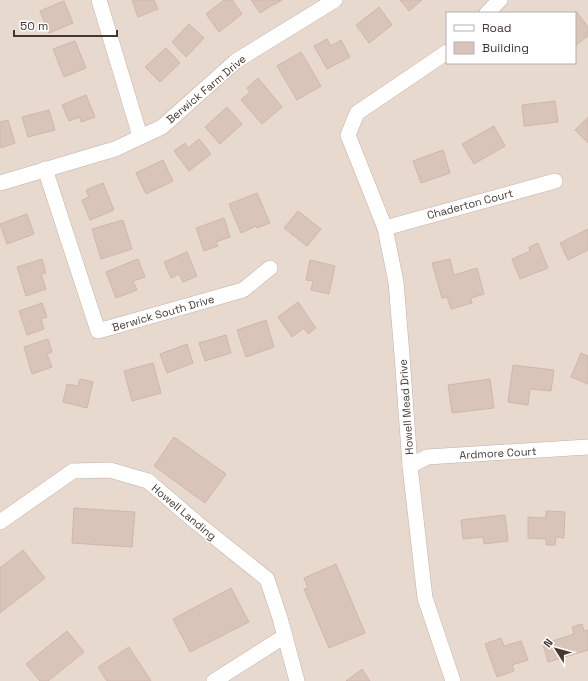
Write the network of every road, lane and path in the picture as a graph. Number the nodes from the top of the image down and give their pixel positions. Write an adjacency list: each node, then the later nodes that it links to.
1 (99, 0): 6 (street)
2 (335, 0): 6 (street, Berwick Farm Drive)
3 (500, 0): 4 (street)
4 (488, 12)
5 (446, 53): 10 (street, Howell Mead Drive)
6 (140, 136): 7 (street, Berwick Farm Drive)
7 (45, 170): 9 (street, Berwick Farm Drive); 11 (street, Berwick South Drive)
8 (555, 181): 10 (street, Chaderton Court)
9 (0, 183)
10 (385, 228): 13 (street, Howell Mead Drive)
11 (270, 268)
12 (588, 447): 13 (street, Ardmore Court)
13 (410, 466): 18 (street, Howell Mead Drive)
14 (0, 522): 15 (street, Howell Landing)
15 (285, 636): 16 (street); 17 (street, Howell Landing)
16 (214, 681)
17 (297, 681)
18 (453, 681)

